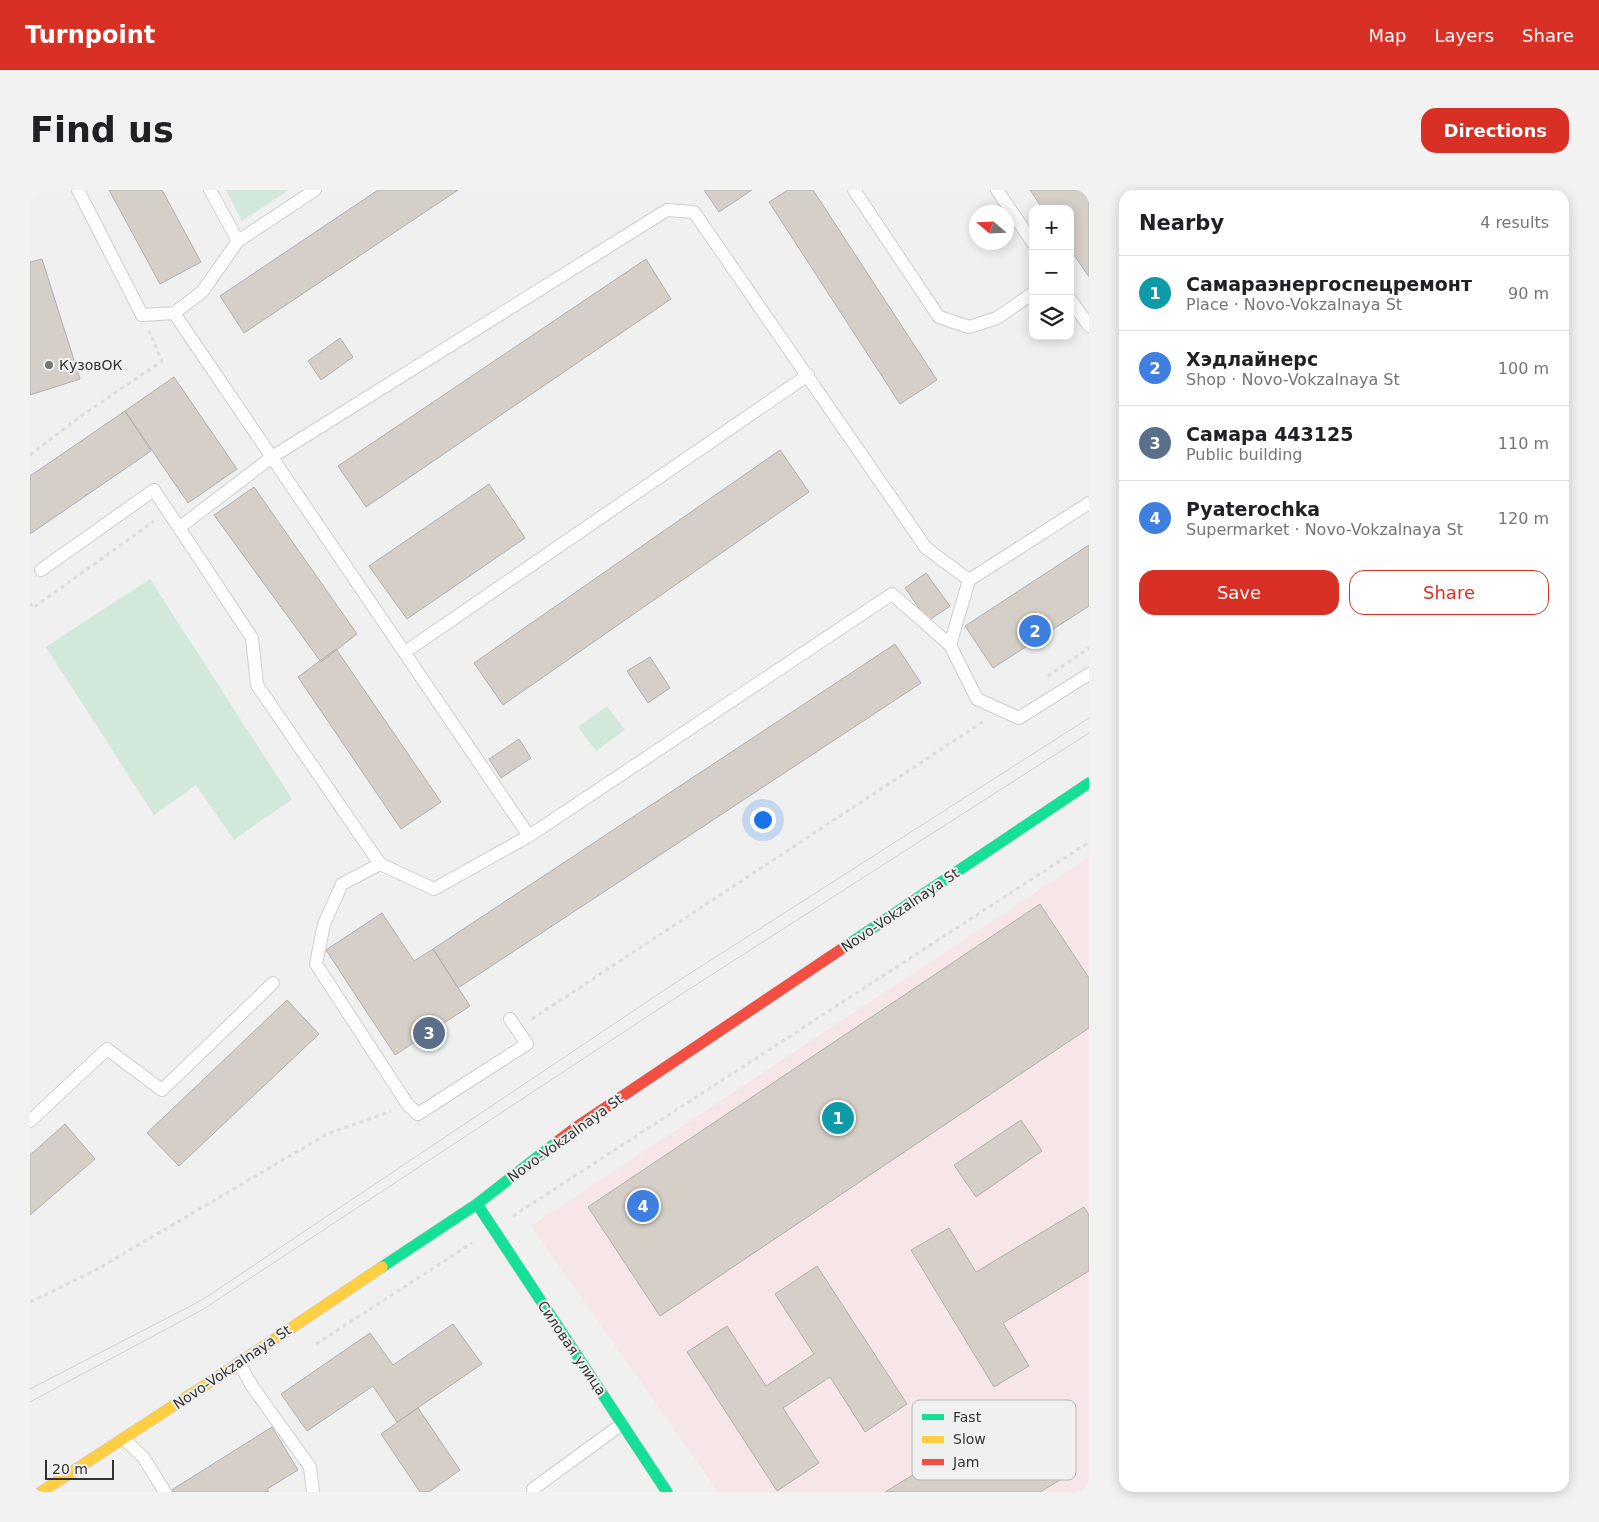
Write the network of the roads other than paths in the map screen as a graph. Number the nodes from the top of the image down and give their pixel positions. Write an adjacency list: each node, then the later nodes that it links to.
1 (78, 190): 10 (lane)
2 (210, 190): 7 (lane)
3 (314, 190): 7 (lane)
4 (854, 190): 8 (lane)
5 (997, 190): 6 (lane)
6 (1029, 237)
7 (238, 241): 10 (lane)
8 (1030, 295)
9 (1074, 305): 11 (lane)
10 (174, 313): 13 (lane)
11 (1089, 326)
12 (808, 376): 13 (lane); 17 (lane); 19 (lane)
13 (272, 457): 15 (lane); 19 (lane)
14 (1089, 503): 17 (lane)
15 (180, 527): 16 (lane); 23 (lane)
16 (41, 570)
17 (969, 580): 18 (lane)
18 (950, 645): 20 (lane); 22 (lane)
19 (405, 652): 22 (lane)
20 (1089, 674)
21 (1089, 783): 27 (street, Novo-Vokzalnaya St)
22 (529, 836): 23 (lane)
23 (380, 864): 25 (lane)
24 (273, 983): 26 (lane)
25 (513, 1024)
26 (30, 1121)
27 (478, 1204): 28 (street, Novo-Vokzalnaya St); 29 (street, Силовая улица)
28 (239, 1363): 30 (street, Novo-Vokzalnaya St); 34 (lane)
29 (622, 1424): 31 (lane); 35 (street, Силовая улица)
30 (124, 1439): 32 (street, Novo-Vokzalnaya St); 33 (lane)
31 (533, 1489)
32 (41, 1492)
33 (166, 1492)
34 (313, 1492)
35 (667, 1492)

